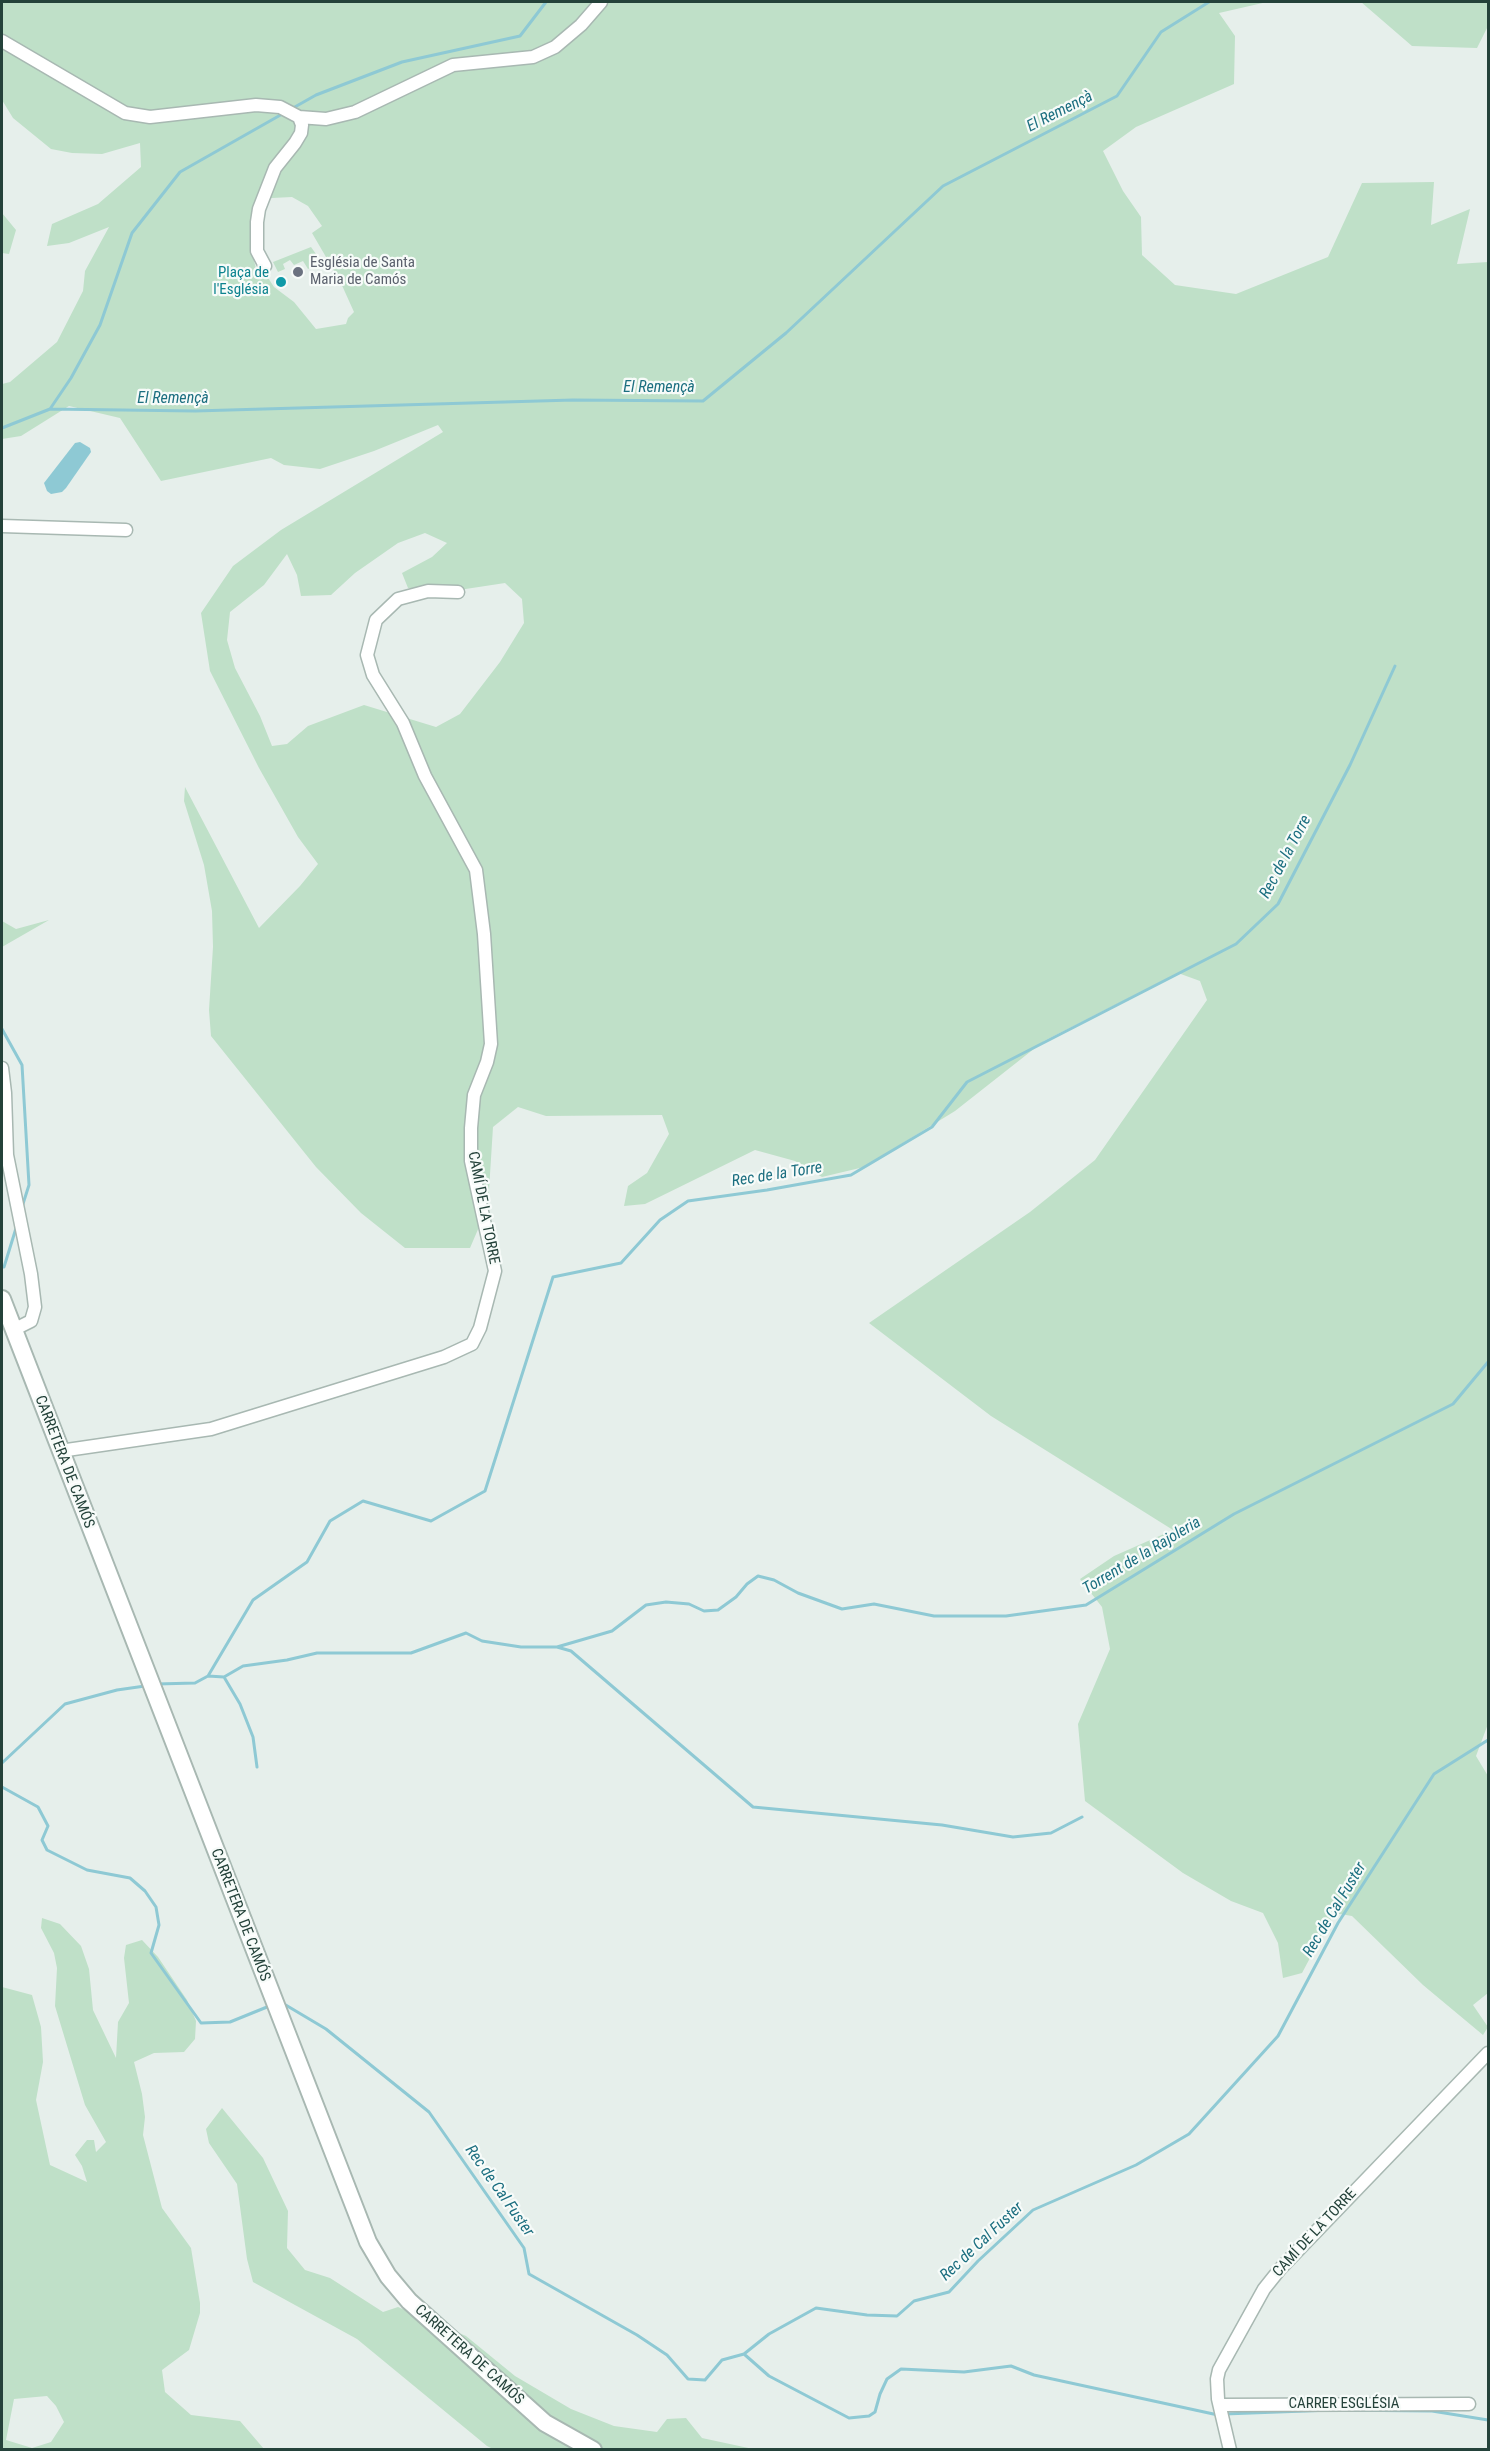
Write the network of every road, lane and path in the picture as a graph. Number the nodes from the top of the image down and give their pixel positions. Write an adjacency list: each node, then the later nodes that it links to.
1 (601, 2): 3 (street)
2 (2, 41): 3 (street)
3 (299, 117): 4 (street)
4 (265, 266)
5 (2, 526): 6 (street)
6 (126, 530)
7 (458, 592): 11 (street, CAMÍ DE LA TORRE)
8 (2, 1068): 10 (street)
9 (2, 1299): 10 (street, CARRETERA DE CAMÓS)
10 (11, 1324): 11 (street, CARRETERA DE CAMÓS)
11 (60, 1451): 15 (street, CARRETERA DE CAMÓS)
12 (1488, 2053): 14 (street, CAMÍ DE LA TORRE)
13 (1469, 2404): 14 (street, CARRER ESGLÉSIA)
14 (1220, 2405): 16 (street, CAMÍ DE LA TORRE)
15 (593, 2450)
16 (1230, 2450)

